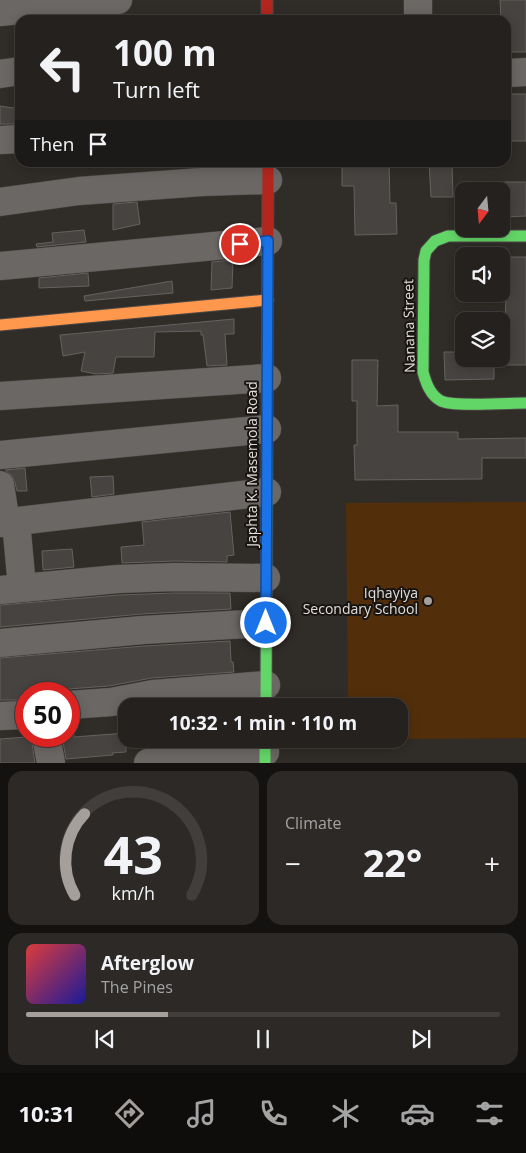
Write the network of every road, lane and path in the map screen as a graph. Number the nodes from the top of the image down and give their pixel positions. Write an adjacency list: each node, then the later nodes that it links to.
1 (118, 0): 4 (street)
2 (267, 0): 5 (street)
3 (418, 0): 6 (street)
4 (0, 12)
5 (267, 15)
6 (418, 15)
7 (15, 72): 10 (street)
8 (526, 72): 9 (street)
9 (511, 73)
10 (0, 74)
11 (15, 139): 12 (street)
12 (0, 140)
13 (268, 171): 14 (street); 16 (street, Japhta K. Masemola Road)
14 (0, 202)
15 (526, 236): 22 (street, Nanana Street)
16 (268, 241): 17 (street); 18 (street, Japhta K. Masemola Road)
17 (0, 266)
18 (268, 300): 19 (street); 20 (street, Japhta K. Masemola Road)
19 (0, 325)
20 (267, 378): 21 (street); 23 (street, Japhta K. Masemola Road)
21 (0, 396)
22 (526, 403)
23 (267, 429): 24 (street); 26 (street, Japhta K. Masemola Road)
24 (0, 455)
25 (0, 485): 27 (street)
26 (267, 492): 27 (street); 28 (street, Japhta K. Masemola Road)
27 (7, 522): 29 (street)
28 (266, 578): 29 (street); 30 (street, Japhta K. Masemola Road)
29 (11, 589)
30 (266, 623): 31 (street); 32 (street, Japhta K. Masemola Road)
31 (0, 643)
32 (266, 696): 33 (street)
33 (80, 704)
34 (15, 715): 35 (street)
35 (0, 716)
36 (48, 747): 38 (street)
37 (265, 751): 39 (street)
38 (51, 763)
39 (148, 763)

